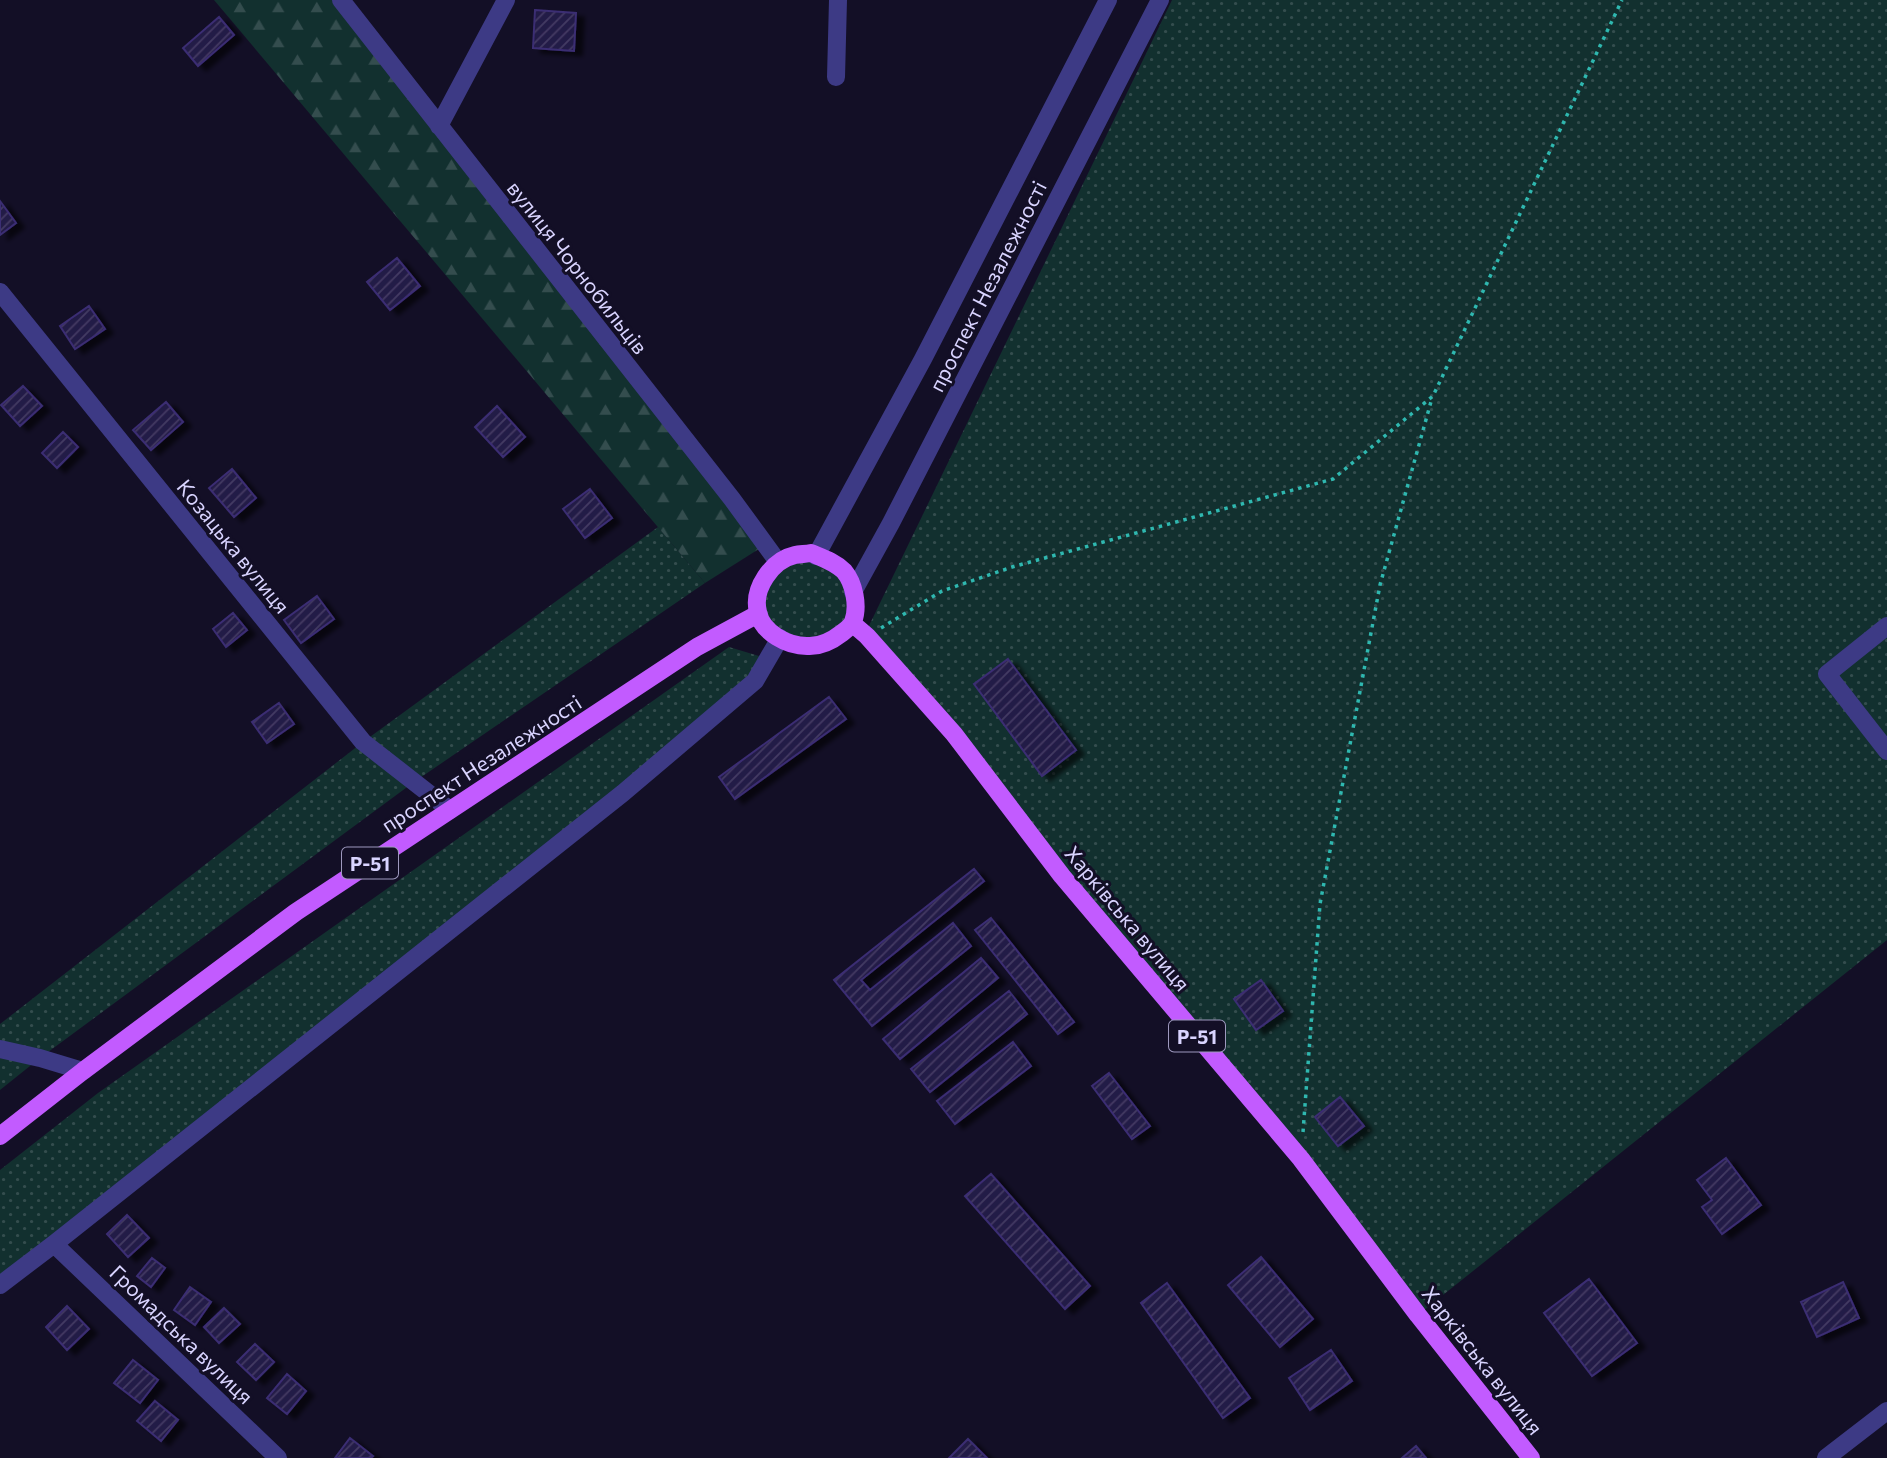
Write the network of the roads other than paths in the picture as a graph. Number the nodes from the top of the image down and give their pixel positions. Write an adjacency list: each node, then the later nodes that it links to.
1 (341, 0): 7 (street, вулиця Чорнобильців)
2 (506, 0): 7 (street)
3 (838, 0): 6 (street)
4 (1108, 0): 9 (street, проспект Незалежності)
5 (1160, 0): 11 (street, проспект Незалежності)
6 (836, 77)
7 (439, 126): 10 (street, вулиця Чорнобильців)
8 (0, 292): 17 (street, Козацька вулиця)
9 (816, 555): 10 (main road); 11 (main road)
10 (778, 562): 12 (main road)
11 (853, 592): 13 (main road)
12 (758, 614): 15 (main road); 17 (main road, проспект Незалежності / Р-51)
13 (853, 624): 15 (main road); 25 (main road, Харківська вулиця / Р-51)
14 (1887, 626): 16 (street)
15 (780, 638): 21 (street)
16 (1886, 747)
17 (450, 810): 19 (main road, проспект Незалежності / Р-51)
18 (0, 1049): 19 (street)
19 (83, 1071): 20 (main road, проспект Незалежності / Р-51)
20 (0, 1136)
21 (54, 1244): 22 (street); 24 (street, Громадська вулиця)
22 (0, 1285)
23 (1887, 1410): 26 (street)
24 (278, 1458)
25 (1531, 1458)
26 (1826, 1458)

